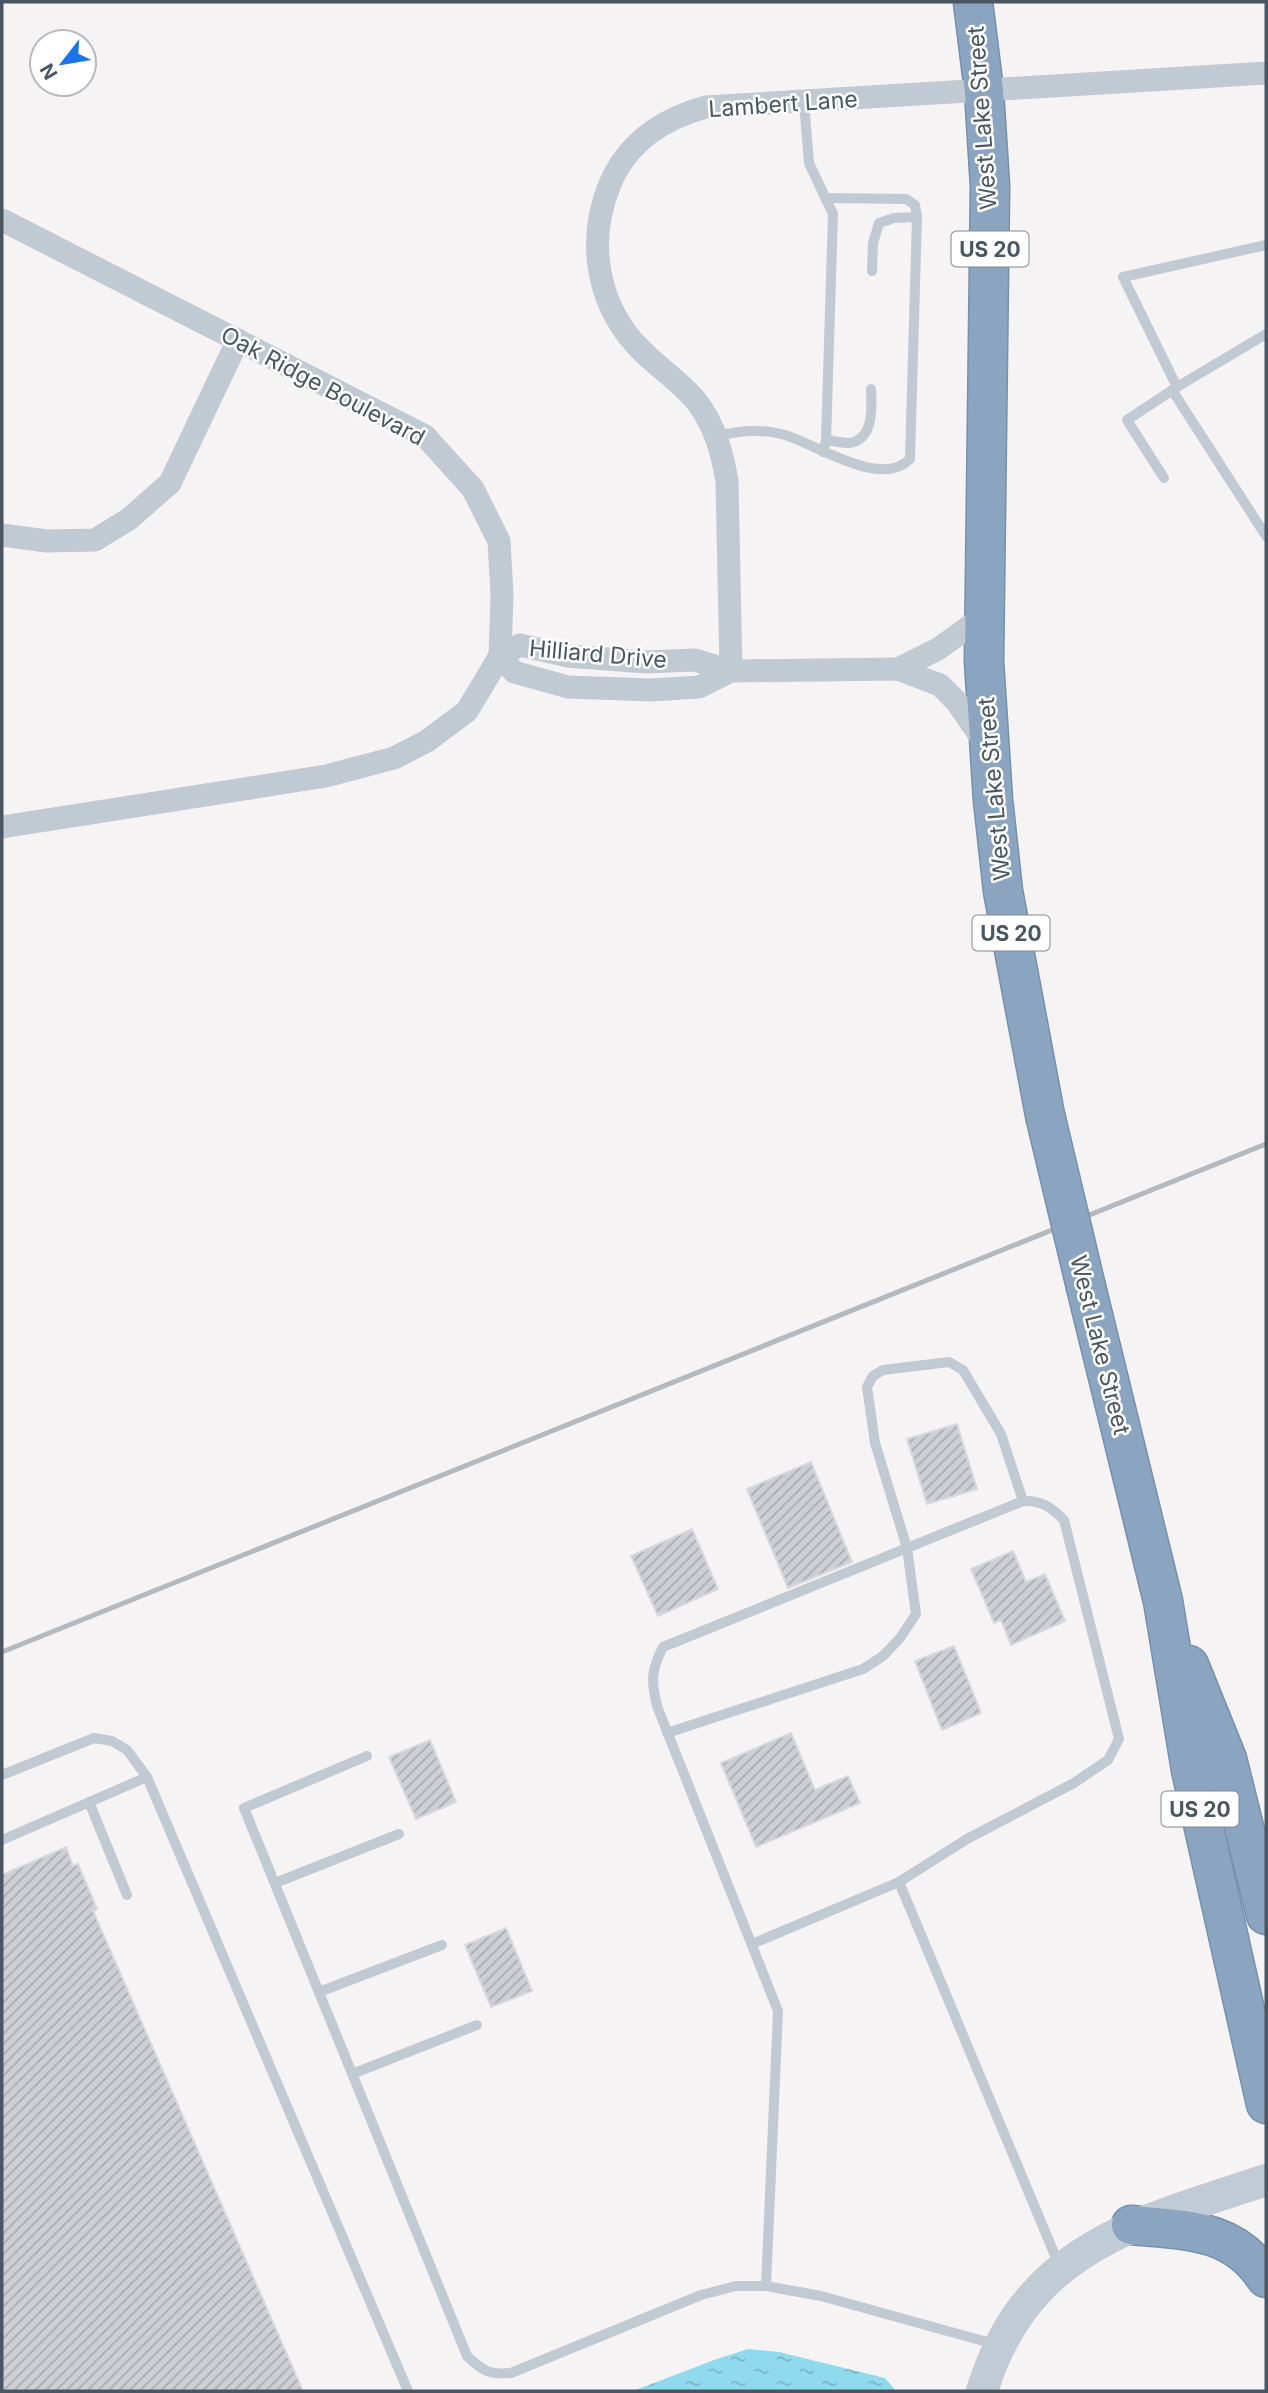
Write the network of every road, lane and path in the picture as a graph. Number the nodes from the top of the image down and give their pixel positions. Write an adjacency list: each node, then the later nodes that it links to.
1 (972, 2): 3 (highway, West Lake Street / US 20)
2 (1266, 73): 3 (street, Lambert Lane)
3 (984, 91): 4 (street, Lambert Lane); 20 (highway, West Lake Street / US 20)
4 (804, 102): 5 (lane); 14 (street, Lambert Lane)
5 (825, 198): 6 (lane); 15 (lane)
6 (917, 217): 9 (lane); 16 (lane)
7 (2, 220): 11 (street, Oak Ridge Boulevard)
8 (1266, 245): 13 (lane)
9 (872, 271)
10 (1266, 334): 13 (lane)
11 (238, 340): 18 (street); 21 (street, Oak Ridge Boulevard)
12 (871, 389): 15 (lane)
13 (1175, 389): 17 (lane); 19 (lane)
14 (716, 436): 16 (lane); 23 (street, Lambert Lane)
15 (826, 440): 16 (lane)
16 (823, 452)
17 (1164, 478)
18 (2, 535)
19 (1266, 536)
20 (984, 615): 22 (street, Hilliard Drive); 24 (highway, West Lake Street / US 20)
21 (500, 656): 23 (street, Hilliard Drive); 25 (street, Oak Ridge Boulevard)
22 (898, 669): 23 (street, Hilliard Drive); 24 (street, Hilliard Drive)
23 (731, 671)
24 (989, 750): 28 (highway, West Lake Street / US 20, bridge)
25 (2, 827)
26 (1023, 1501): 27 (lane); 27 (lane); 36 (lane)
27 (907, 1548): 29 (lane); 29 (lane)
28 (1163, 1601): 39 (highway, West Lake Street / US 20); 45 (highway, West Lake Street / US 20)
29 (667, 1732): 40 (lane)
30 (367, 1756): 37 (lane)
31 (2, 1775): 32 (lane)
32 (147, 1777): 33 (lane); 52 (lane)
33 (89, 1802): 35 (lane); 38 (lane)
34 (399, 1834): 37 (lane)
35 (2, 1840)
36 (899, 1882): 40 (lane); 48 (lane)
37 (275, 1883): 42 (lane)
38 (127, 1895)
39 (1266, 1915)
40 (752, 1944): 50 (lane)
41 (442, 1945): 42 (lane)
42 (318, 1992): 44 (lane)
43 (477, 2025): 44 (lane)
44 (352, 2074): 50 (lane)
45 (1266, 2104)
46 (1266, 2179): 47 (street)
47 (1131, 2225): 48 (street); 49 (highway)
48 (1060, 2268): 51 (street)
49 (1266, 2278)
50 (766, 2286): 51 (lane)
51 (1001, 2346): 53 (street)
52 (408, 2391)
53 (982, 2391)

